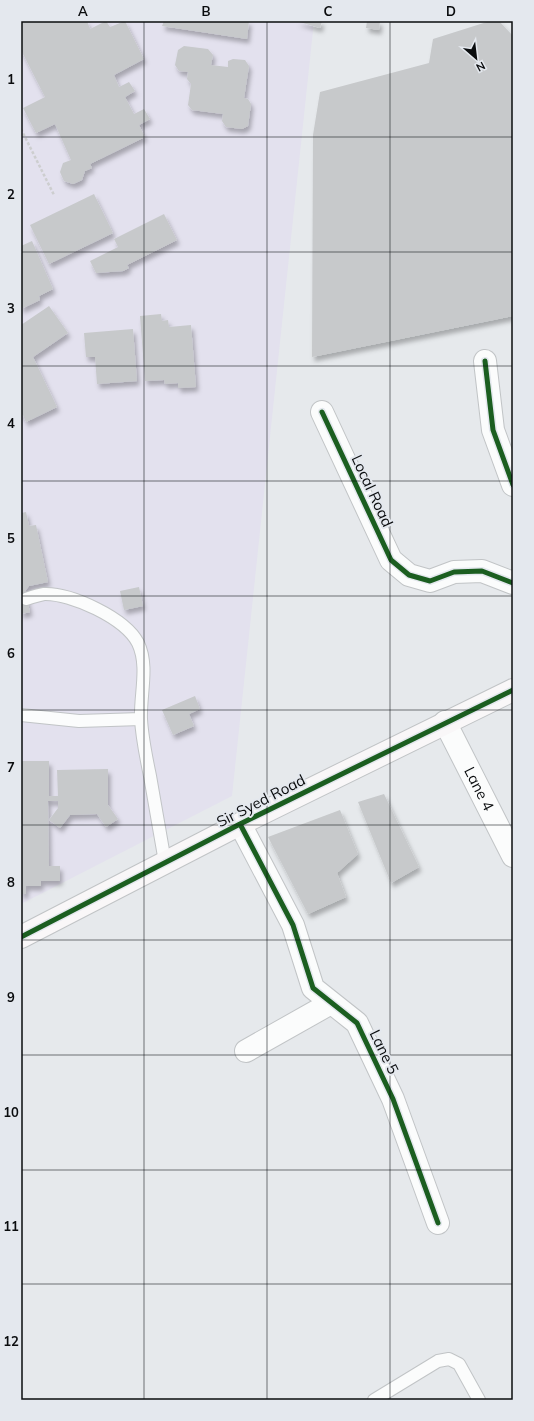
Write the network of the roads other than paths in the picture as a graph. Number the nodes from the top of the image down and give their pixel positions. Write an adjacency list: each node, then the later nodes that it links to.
1 (484, 362): 3 (street)
2 (322, 412): 4 (street, Local Road)
3 (513, 485)
4 (513, 583)
5 (26, 599): 8 (lane)
6 (513, 690): 9 (street, Sir Syed Road)
7 (21, 715): 8 (lane)
8 (141, 719): 12 (lane)
9 (445, 722): 10 (street, Sir Syed Road); 11 (street, Lane 4)
10 (240, 824): 12 (street, Sir Syed Road); 14 (street, Lane 5)
11 (513, 856)
12 (165, 862): 13 (street, Sir Syed Road)
13 (21, 937)
14 (332, 1003): 15 (street); 16 (street, Lane 5)
15 (246, 1051)
16 (438, 1223)
17 (374, 1400): 18 (lane)
18 (479, 1400)

